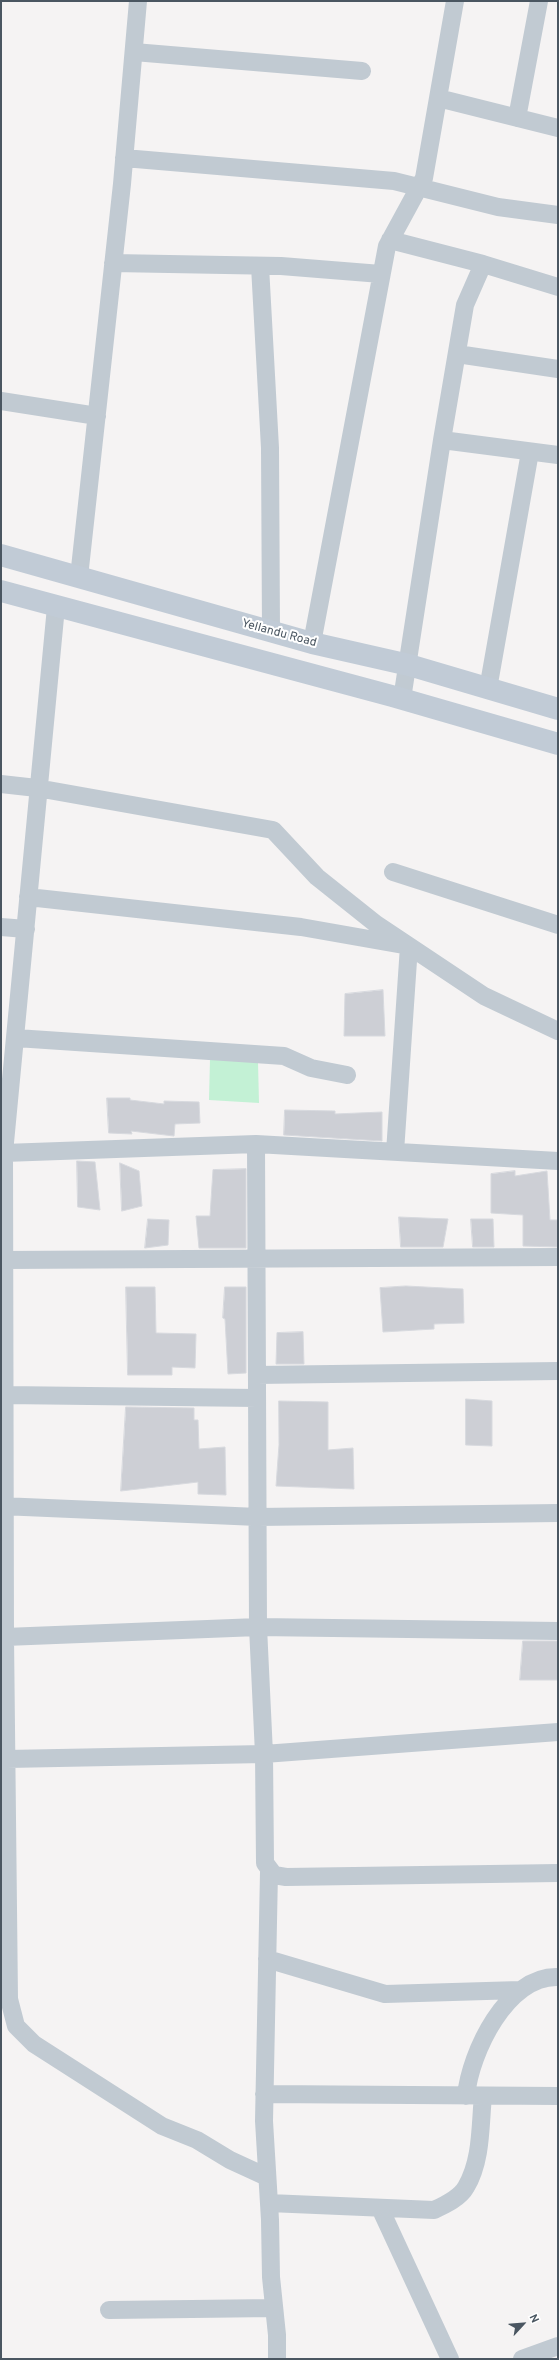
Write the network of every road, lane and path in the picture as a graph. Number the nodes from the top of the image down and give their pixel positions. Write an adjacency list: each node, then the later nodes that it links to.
1 (138, 1): 4 (street)
2 (455, 1): 6 (street)
3 (539, 1): 7 (street)
4 (134, 52): 5 (street); 9 (street)
5 (362, 71)
6 (438, 98): 7 (street); 10 (street)
7 (517, 118): 8 (street)
8 (558, 128)
9 (124, 158): 10 (street); 13 (street)
10 (419, 187): 11 (street); 12 (street)
11 (558, 215)
12 (390, 240): 14 (street); 16 (street)
13 (113, 263): 15 (street); 21 (street)
14 (483, 264): 17 (street); 18 (street)
15 (260, 266): 16 (street); 29 (street)
16 (381, 274): 30 (street)
17 (558, 287)
18 (456, 354): 19 (street); 22 (street)
19 (558, 370)
20 (1, 401): 21 (street)
21 (97, 416): 26 (street)
22 (442, 440): 23 (street); 31 (street)
23 (530, 452): 24 (street); 32 (street)
24 (558, 455)
25 (1, 555): 26 (main road, Yellandu Road)
26 (79, 577): 29 (main road, Yellandu Road)
27 (1, 591): 28 (main road)
28 (56, 607): 33 (main road); 37 (street)
29 (271, 632): 30 (main road, Yellandu Road)
30 (312, 643): 31 (main road, Yellandu Road)
31 (408, 665): 32 (main road, Yellandu Road); 33 (street)
32 (488, 689): 34 (main road, Yellandu Road)
33 (402, 699): 35 (main road)
34 (558, 709)
35 (558, 744)
36 (1, 784): 37 (street)
37 (37, 788): 39 (street); 43 (street)
38 (393, 872): 40 (street)
39 (28, 897): 42 (street); 43 (street)
40 (558, 925)
41 (1, 927): 42 (street)
42 (26, 929): 45 (street)
43 (409, 946): 44 (street); 49 (street)
44 (558, 1031)
45 (11, 1035): 46 (street); 48 (street)
46 (347, 1075)
47 (256, 1144): 48 (street); 49 (street); 51 (street)
48 (3, 1147): 53 (street)
49 (395, 1152): 50 (street)
50 (558, 1161)
51 (256, 1257): 52 (street); 53 (street); 56 (street)
52 (558, 1257)
53 (4, 1260): 54 (street)
54 (3, 1278): 57 (street)
55 (558, 1371): 56 (street)
56 (257, 1375): 58 (street)
57 (3, 1389): 58 (street); 59 (street)
58 (257, 1398): 61 (street)
59 (3, 1506): 61 (street); 64 (street)
60 (558, 1513): 61 (street)
61 (258, 1517): 62 (street)
62 (258, 1627): 63 (street); 64 (street); 66 (street)
63 (558, 1631)
64 (5, 1638): 67 (street)
65 (558, 1732): 66 (street)
66 (264, 1754): 67 (street); 68 (street)
67 (7, 1759): 76 (street)
68 (269, 1872): 69 (street); 70 (street)
69 (558, 1874)
70 (267, 1959): 72 (street); 73 (street)
71 (558, 1976): 72 (street)
72 (520, 1990): 74 (street)
73 (264, 2094): 74 (street); 76 (street)
74 (474, 2096): 75 (street); 78 (street)
75 (558, 2096)
76 (268, 2177): 77 (street)
77 (269, 2204): 78 (street); 79 (street)
78 (380, 2208): 83 (street)
79 (274, 2308): 80 (street); 82 (street)
80 (109, 2310)
81 (558, 2346): 84 (street)
82 (277, 2359)
83 (450, 2359)
84 (522, 2359)

